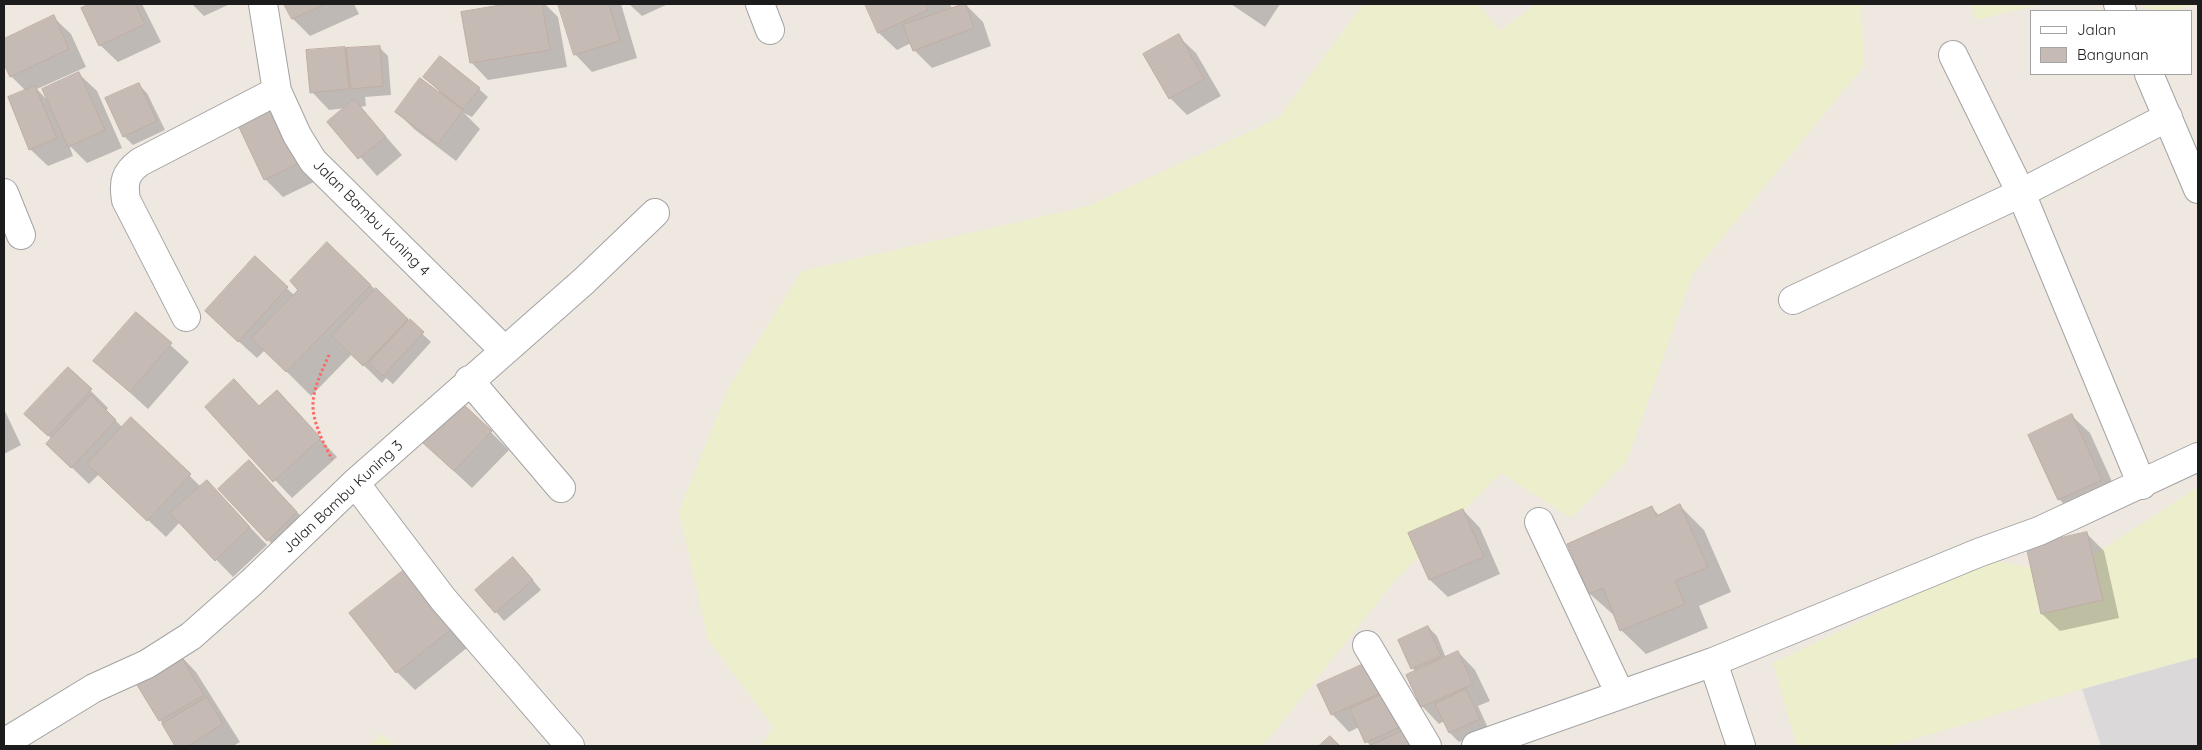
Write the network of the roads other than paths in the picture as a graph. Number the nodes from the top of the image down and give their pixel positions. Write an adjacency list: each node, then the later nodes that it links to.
1 (263, 4): 6 (street, Jalan Bambu Kuning 4)
2 (760, 4): 3 (street)
3 (770, 30)
4 (1952, 54): 10 (street)
5 (2149, 75): 7 (street)
6 (277, 91): 14 (street); 15 (street, Jalan Bambu Kuning 4)
7 (2168, 117): 8 (street); 10 (street)
8 (2198, 190)
9 (4, 193): 12 (street)
10 (2021, 193): 13 (street); 19 (street)
11 (655, 212): 15 (street, Jalan Bambu Kuning 3)
12 (21, 235)
13 (1793, 300)
14 (186, 317)
15 (504, 350): 16 (street, Jalan Bambu Kuning 3)
16 (470, 380): 18 (street, Jalan Bambu Kuning 3); 20 (street)
17 (2198, 457): 19 (street)
18 (355, 483): 25 (street, Jalan Bambu Kuning 3); 26 (street)
19 (2142, 485): 23 (street)
20 (561, 488)
21 (1539, 522): 24 (street)
22 (1367, 645): 27 (street)
23 (1713, 662): 24 (street); 29 (street)
24 (1620, 694): 28 (street)
25 (6, 739)
26 (570, 746)
27 (1427, 746)
28 (1476, 746)
29 (1741, 746)

